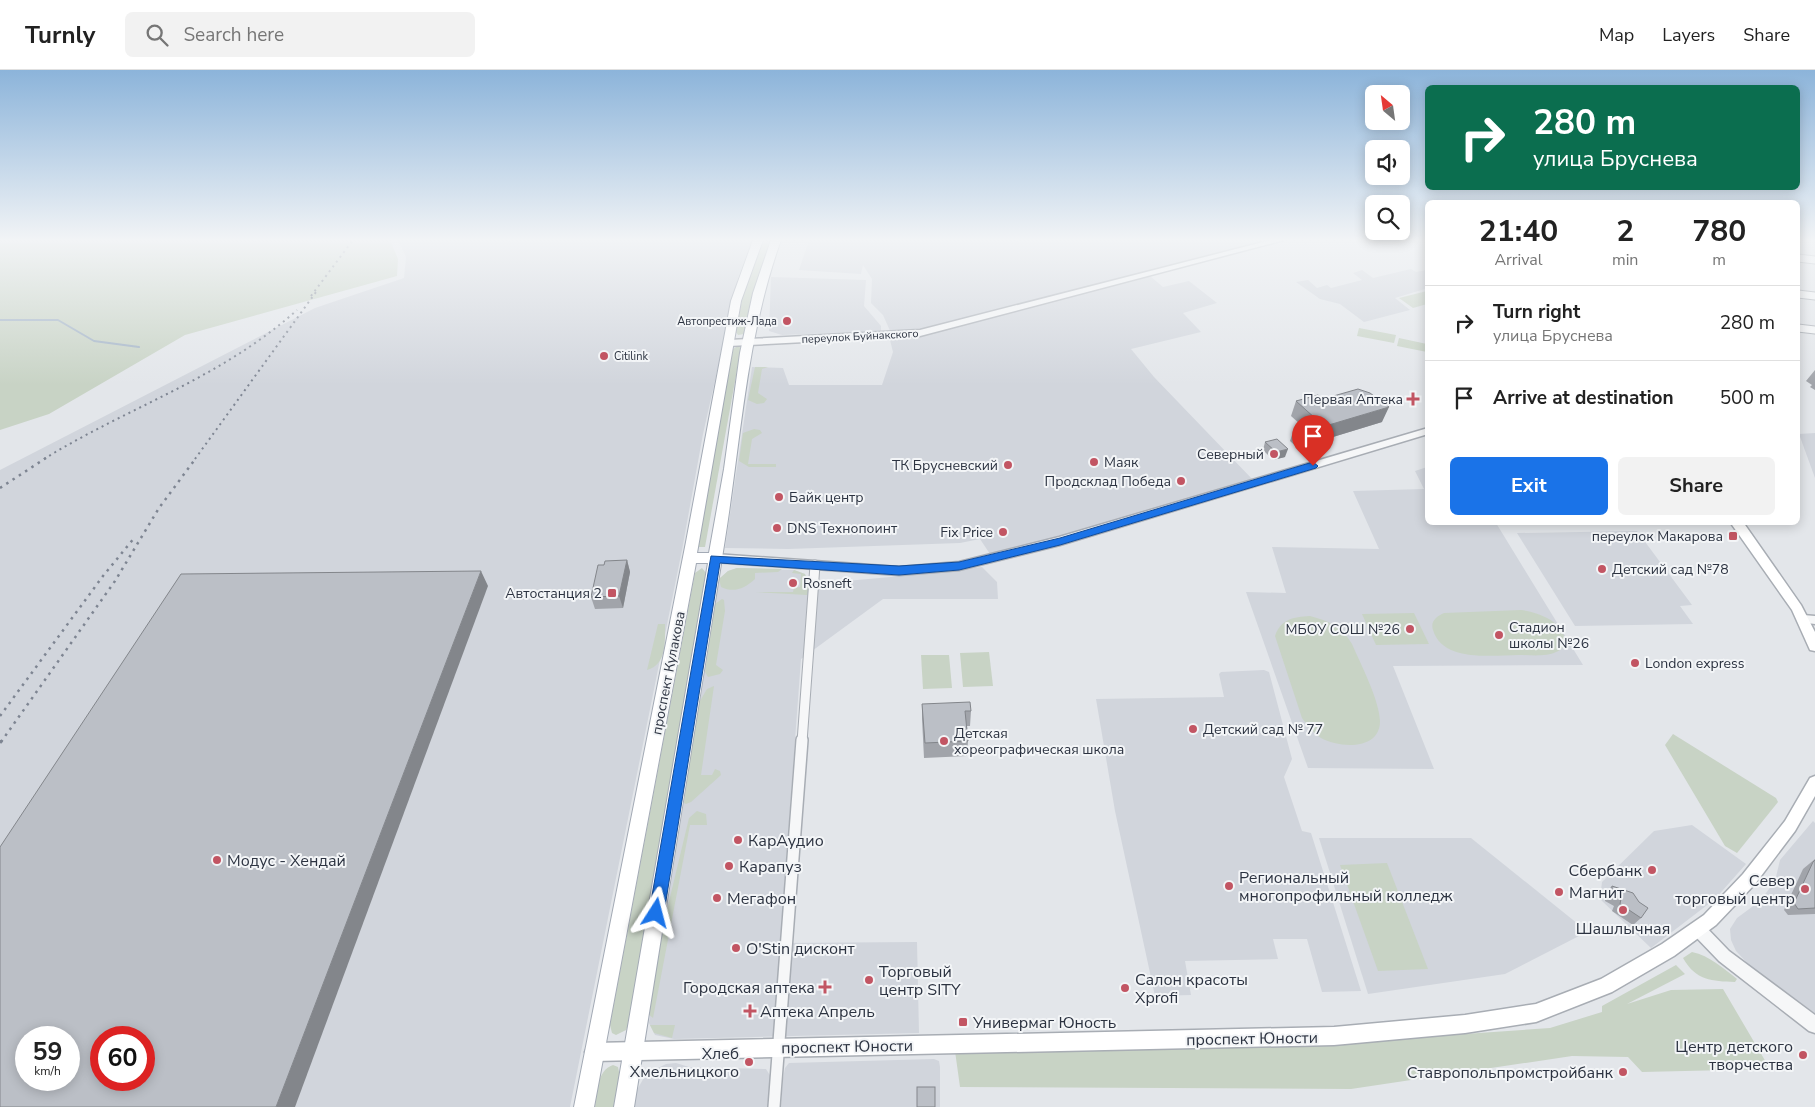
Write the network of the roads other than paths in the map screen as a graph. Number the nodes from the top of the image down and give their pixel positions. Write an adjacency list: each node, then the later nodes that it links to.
1 (740, 288): 9 (main road, проспект Кулакова)
2 (761, 288): 8 (main road, проспект Кулакова)
3 (1093, 288): 8 (street, переулок Буйнакского)
4 (1800, 294): 5 (street)
5 (1815, 296)
6 (1800, 328): 7 (street)
7 (1815, 330)
8 (748, 343): 9 (street, переулок Буйнакского); 13 (main road, проспект Кулакова)
9 (729, 344): 12 (main road, проспект Кулакова)
10 (1425, 432): 14 (street)
11 (1738, 525): 15 (main road)
12 (690, 558): 13 (main road); 22 (main road, проспект Кулакова)
13 (715, 558): 14 (street); 21 (main road, проспект Кулакова)
14 (815, 565): 20 (street)
15 (1809, 620): 16 (main road)
16 (1815, 646)
17 (1815, 782): 18 (main road, проспект Юности)
18 (1698, 929): 19 (street); 20 (main road, проспект Юности)
19 (1815, 1025)
20 (778, 1047): 21 (main road, проспект Юности); 25 (street)
21 (634, 1050): 22 (main road, проспект Юности); 24 (main road, проспект Кулакова)
22 (594, 1052): 23 (main road, проспект Кулакова)
23 (584, 1107)
24 (624, 1107)
25 (774, 1107)

